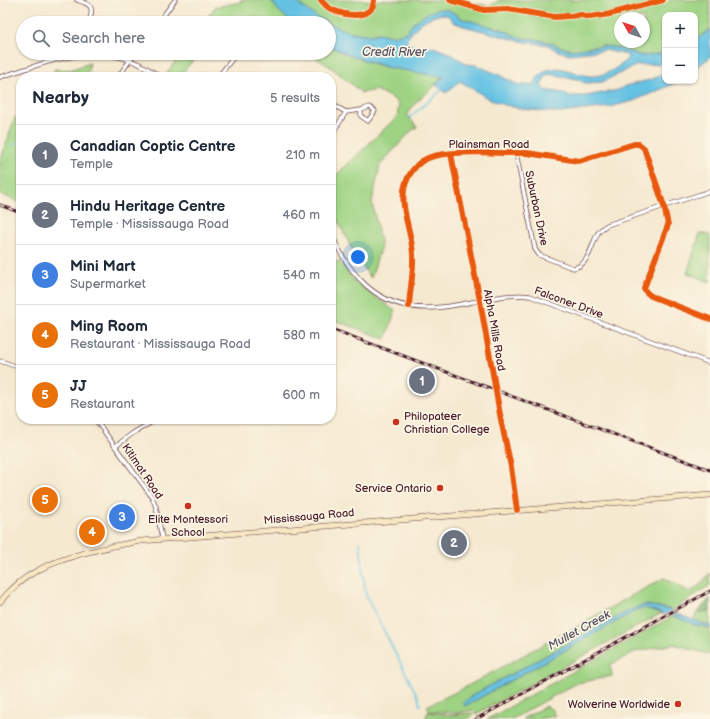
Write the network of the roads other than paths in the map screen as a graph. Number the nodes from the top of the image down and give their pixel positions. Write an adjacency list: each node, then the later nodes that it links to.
1 (78, 0): 3 (street)
2 (175, 0): 4 (street)
3 (91, 16)
4 (163, 16)
5 (58, 60): 9 (street)
6 (129, 60): 10 (street); 11 (street)
7 (231, 60): 12 (street)
8 (16, 72): 13 (street)
9 (17, 72)
10 (121, 72)
11 (152, 72)
12 (222, 72)
13 (0, 77)
14 (336, 107): 16 (street)
15 (361, 110): 16 (street)
16 (346, 112): 17 (street)
17 (336, 128)
18 (516, 153): 19 (street, Plainsman Road); 21 (street, Plainsman Road); 21 (street, Suburban Drive)
19 (452, 154): 23 (street, Alpha Mills Road); 24 (street, Plainsman Road)
20 (710, 191): 21 (street, Suburban Drive)
21 (664, 206): 25 (street)
22 (336, 244): 24 (street, Falconer Drive)
23 (480, 301): 24 (street, Falconer Drive); 27 (street, Falconer Drive); 33 (street, Alpha Mills Road)
24 (409, 306)
25 (710, 319)
26 (0, 361): 28 (street)
27 (710, 363)
28 (16, 366)
29 (99, 424): 31 (street, Kitimat Road)
30 (148, 424): 31 (street)
31 (116, 446): 34 (street, Kitimat Road)
32 (710, 495): 33 (main road, Mississauga Road)
33 (517, 510): 34 (main road, Mississauga Road)
34 (162, 538): 35 (main road, Mississauga Road)
35 (0, 602)

